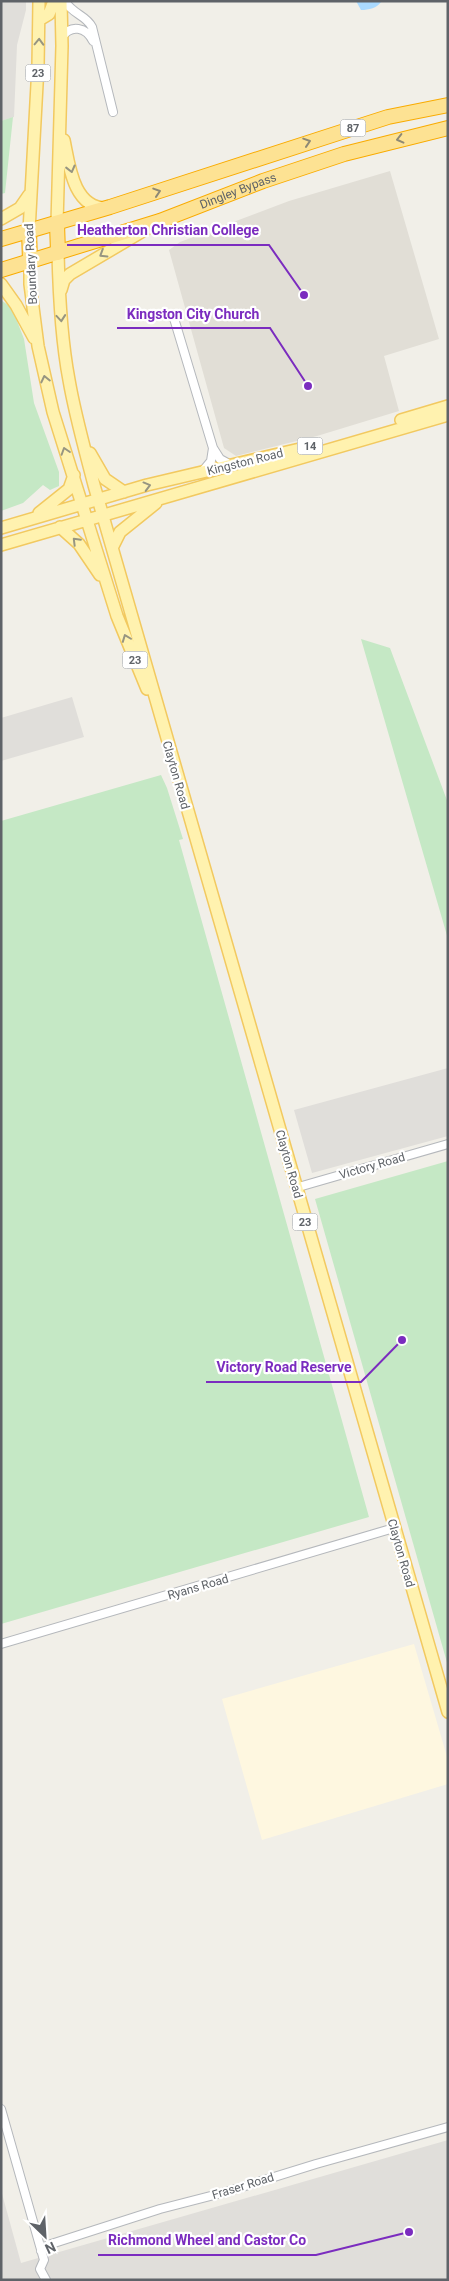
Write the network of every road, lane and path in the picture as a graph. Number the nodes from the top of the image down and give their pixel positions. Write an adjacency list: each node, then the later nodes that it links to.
1 (39, 1): 5 (main road, Boundary Road / 23)
2 (54, 1): 5 (main road)
3 (61, 1): 6 (main road, 23)
4 (66, 1): 7 (street)
5 (39, 20): 12 (main road, Boundary Road / 23, one-way to 5)
6 (62, 37): 7 (street); 10 (main road, 23)
7 (97, 50): 9 (street)
8 (448, 105): 13 (highway, Dingley Bypass / 87, one-way to 8)
9 (113, 112)
10 (60, 122): 13 (main road, one-way to 13); 16 (main road, 23)
11 (448, 128): 15 (highway, Dingley Bypass / 87, one-way to 15)
12 (29, 195): 14 (main road); 17 (main road, Boundary Road / 23)
13 (110, 207): 16 (highway, Dingley Bypass / 87)
14 (1, 219)
15 (160, 221): 19 (highway, Dingley Bypass / 87); 23 (main road, one-way to 23)
16 (57, 223): 17 (highway, Dingley Bypass / 87); 19 (highway, 23)
17 (29, 232): 18 (highway, Dingley Bypass / 87); 20 (highway, Boundary Road / 23)
18 (1, 240)
19 (58, 253): 20 (highway, Dingley Bypass / 87); 23 (main road, 23)
20 (30, 261): 21 (highway, Dingley Bypass / 87); 25 (main road, Boundary Road / 23)
21 (1, 270)
22 (1, 284): 25 (main road)
23 (59, 298): 28 (main road, 23, one-way to 28)
24 (173, 315): 29 (street)
25 (38, 346): 32 (main road, Boundary Road / 23, one-way to 25)
26 (448, 406): 30 (main road, Kingston Road / 14)
27 (448, 414): 34 (main road, Kingston Road / 14)
28 (82, 438): 33 (main road); 35 (main road, 23)
29 (213, 448): 30 (street); 31 (street)
30 (233, 466): 31 (main road, Kingston Road / 14)
31 (201, 473): 33 (main road, Kingston Road / 14, one-way to 31)
32 (74, 474): 36 (main road, Boundary Road / 23); 39 (main road)
33 (124, 492): 35 (main road, Kingston Road / 14)
34 (166, 497): 37 (main road, Kingston Road / 14); 43 (main road)
35 (99, 499): 36 (main road, 14); 37 (main road, 23)
36 (83, 504): 38 (main road, Boundary Road / 23); 39 (main road, 14)
37 (103, 515): 38 (main road, 14); 43 (main road, Clayton Road / 23)
38 (88, 520): 40 (main road, 14); 44 (main road, Clayton Road / 23)
39 (19, 523): 41 (main road, 14)
40 (60, 527): 42 (main road, 14); 44 (main road, one-way to 40)
41 (1, 528)
42 (1, 545)
43 (113, 546): 45 (main road, Clayton Road / 23)
44 (110, 592): 45 (main road); 46 (main road, Clayton Road / 23, one-way to 44)
45 (126, 593): 46 (main road, Clayton Road / 23)
46 (164, 732): 48 (main road, Clayton Road / 23)
47 (448, 1144): 48 (street, Victory Road)
48 (295, 1188): 49 (main road, Clayton Road / 23)
49 (394, 1528): 50 (street, Ryans Road); 51 (main road, Clayton Road / 23)
50 (1, 1644)
51 (448, 1712)
52 (1, 2109): 54 (street)
53 (448, 2127): 54 (street, Fraser Road)
54 (41, 2251): 55 (street)
55 (46, 2280)

